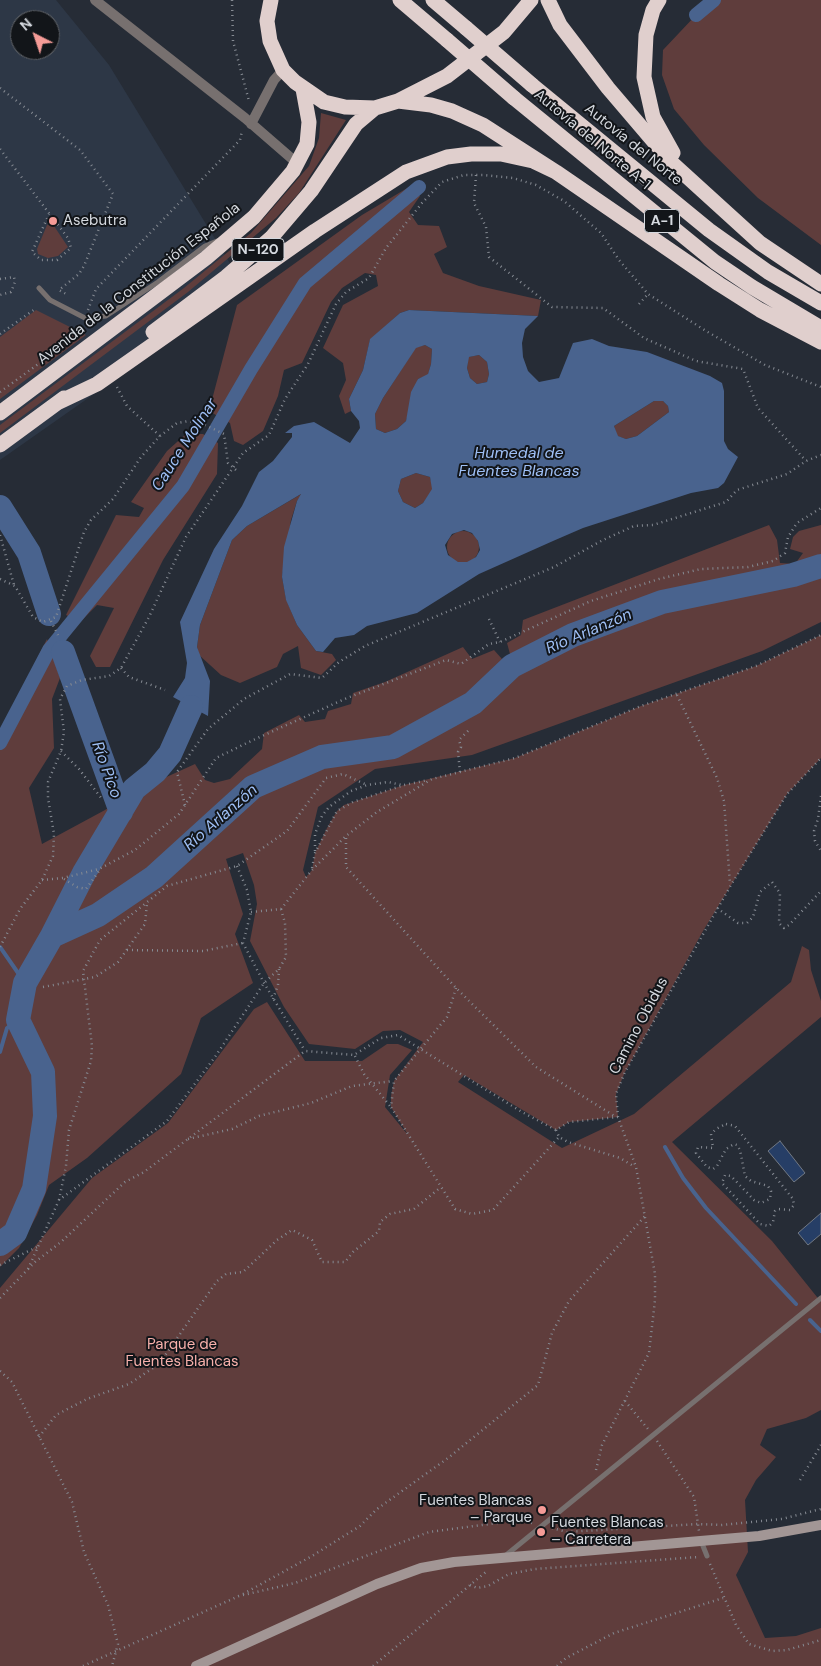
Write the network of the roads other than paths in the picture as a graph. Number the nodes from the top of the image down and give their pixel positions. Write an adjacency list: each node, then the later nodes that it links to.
1 (96, 0): 12 (street)
2 (400, 0): 20 (highway, Autovía del Norte A-1 / A-1, bridge)
3 (433, 0): 19 (highway, Autovía del Norte / A-1, bridge)
4 (531, 0): 10 (highway, N-120)
5 (548, 0): 15 (highway)
6 (659, 0): 15 (highway)
7 (269, 2): 8 (highway, N-120)
8 (283, 70): 9 (highway, N-120); 12 (street)
9 (303, 89): 11 (highway, N-120); 13 (highway, Avenida de la Constitución Española / N-120)
10 (398, 100): 11 (highway, N-120); 14 (highway)
11 (375, 108): 22 (highway, N-120)
12 (248, 121): 13 (street)
13 (298, 164): 16 (highway, Avenida de la Constitución Española / N-120)
14 (556, 172): 21 (highway); 22 (highway)
15 (694, 183): 17 (highway)
16 (236, 232): 18 (lane); 23 (highway, Avenida de la Constitución Española / N-120)
17 (821, 284)
18 (39, 288)
19 (821, 303)
20 (821, 328)
21 (821, 342)
22 (57, 403): 24 (highway, N-120)
23 (0, 414)
24 (0, 444)
25 (821, 1298): 29 (lane)
26 (821, 1525): 27 (main road)
27 (701, 1541): 28 (lane); 29 (main road)
28 (707, 1556)
29 (502, 1558): 30 (main road)
30 (196, 1666)

